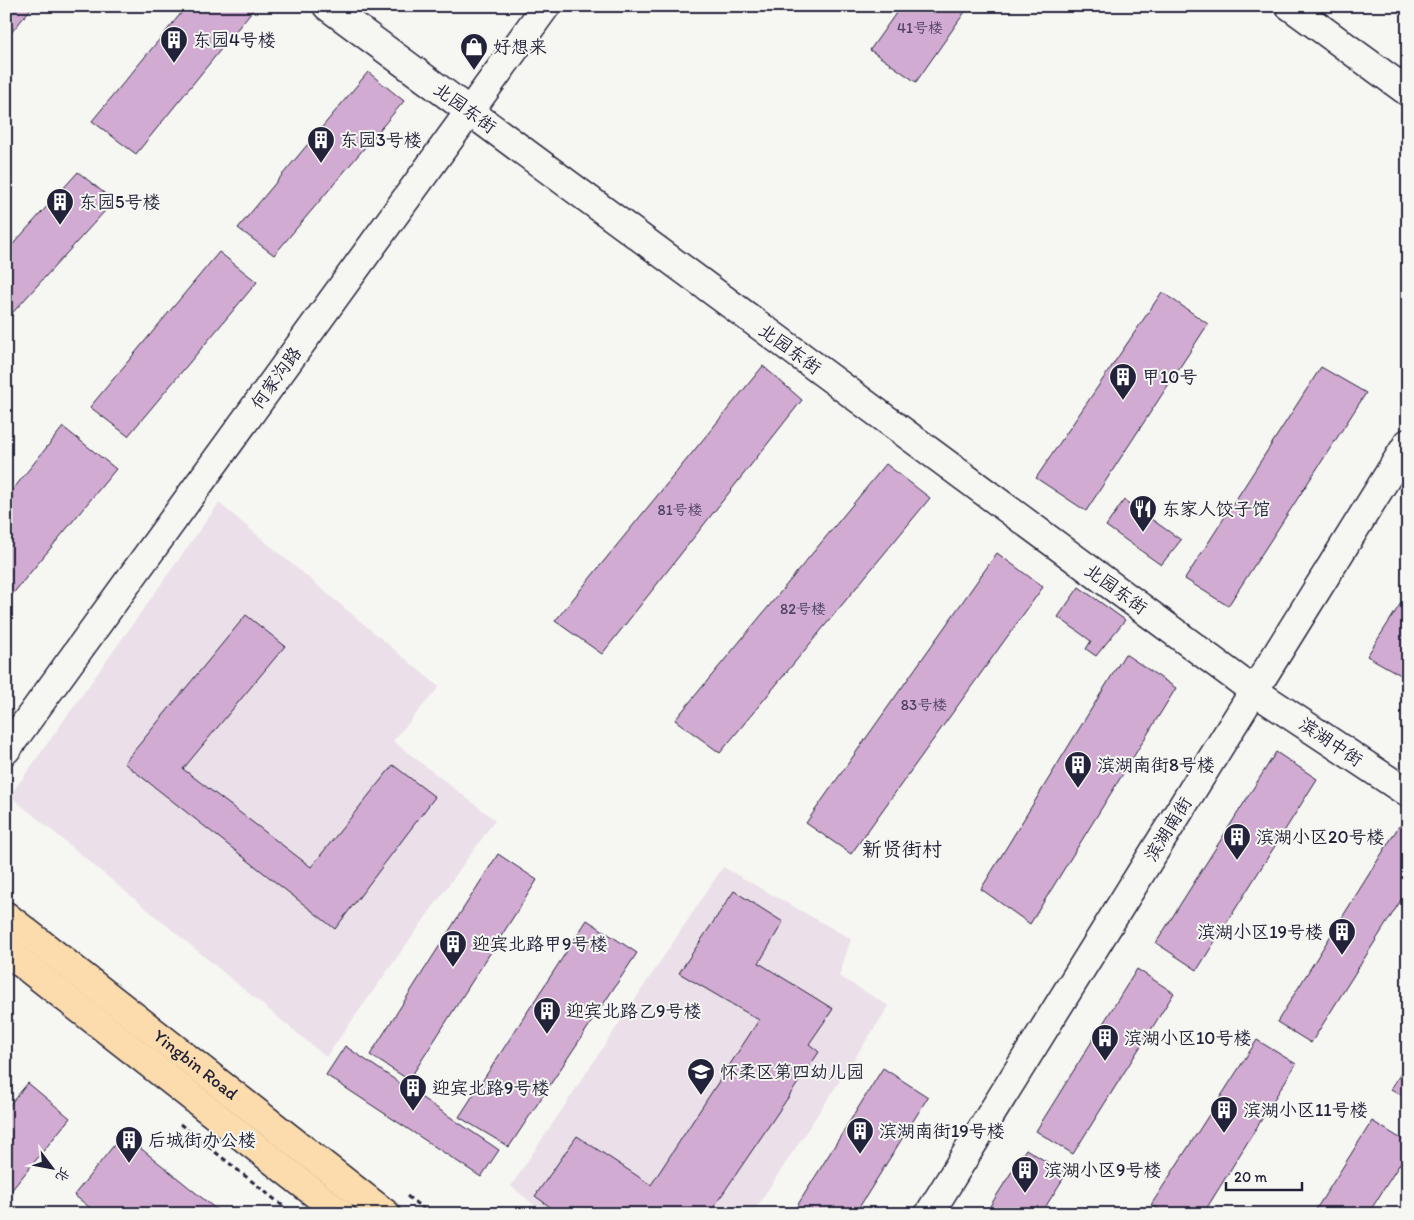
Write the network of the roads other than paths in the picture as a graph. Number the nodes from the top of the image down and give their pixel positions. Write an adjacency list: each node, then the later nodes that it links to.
1 (327, 6): 5 (street, 北园东街)
2 (546, 6): 5 (street, 何家沟路)
3 (1300, 9): 4 (street)
4 (1408, 92)
5 (470, 112): 7 (street, 北园东街); 8 (street, 何家沟路)
6 (1408, 443): 7 (street, 滨湖南街)
7 (1254, 691): 9 (street, 滨湖中街); 14 (street, 滨湖南街)
8 (6, 750)
9 (1408, 793)
10 (6, 916): 13 (main road, Yingbin Road)
11 (6, 950): 12 (main road, Yingbin Road)
12 (341, 1214)
13 (386, 1214)
14 (929, 1214)

